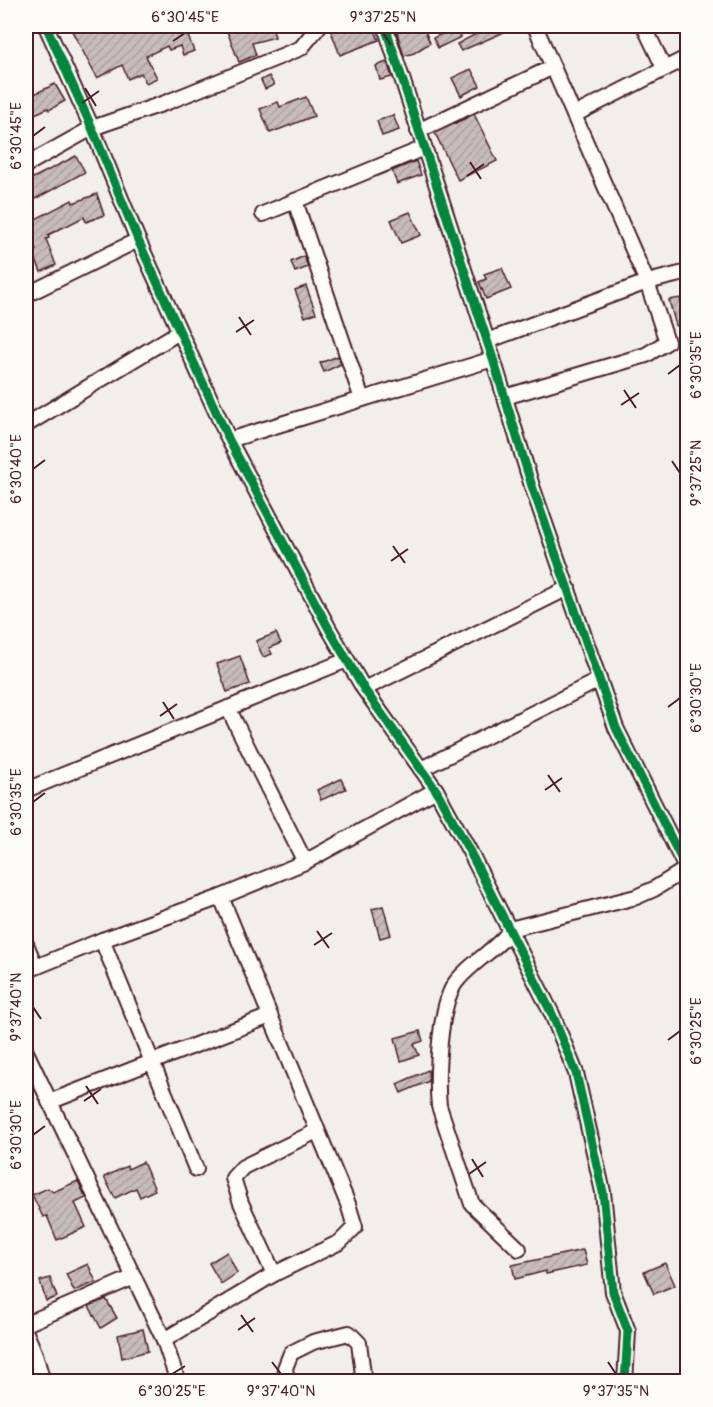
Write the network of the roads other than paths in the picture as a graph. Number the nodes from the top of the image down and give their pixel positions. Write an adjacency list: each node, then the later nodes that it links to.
1 (46, 26): 10 (street)
2 (319, 26): 10 (street)
3 (385, 26): 11 (street)
4 (535, 26): 7 (street)
5 (644, 26): 8 (street)
6 (687, 57): 8 (street)
7 (553, 67): 9 (street); 11 (street)
8 (664, 68): 9 (street)
9 (574, 115): 18 (street)
10 (92, 128): 13 (street); 16 (street)
11 (418, 131): 12 (street)
12 (424, 147): 14 (street); 21 (street)
13 (26, 165)
14 (295, 201): 15 (street); 24 (street)
15 (263, 214)
16 (138, 240): 19 (street); 20 (street)
17 (687, 272): 18 (street)
18 (647, 282): 21 (street); 23 (street)
19 (26, 295)
20 (179, 332): 25 (street); 26 (street)
21 (488, 341): 22 (street)
22 (493, 359): 23 (street); 24 (street)
23 (505, 397): 27 (street)
24 (362, 399): 26 (street)
25 (26, 426)
26 (229, 440): 28 (street)
27 (568, 588): 29 (street); 30 (street)
28 (347, 660): 30 (street); 31 (street)
29 (599, 680): 32 (street); 36 (street)
30 (364, 689): 32 (street)
31 (228, 708): 33 (street); 35 (street)
32 (421, 769): 34 (street)
33 (26, 790)
34 (436, 790): 35 (street); 38 (street)
35 (305, 862): 37 (street)
36 (687, 870): 38 (street)
37 (221, 897): 39 (street); 42 (street)
38 (510, 929): 48 (street); 58 (street)
39 (102, 940): 41 (street); 44 (street)
40 (26, 944): 41 (street)
41 (30, 969)
42 (270, 1016): 44 (street); 46 (street)
43 (26, 1052): 45 (street)
44 (152, 1061): 45 (street); 47 (street)
45 (49, 1102): 50 (street)
46 (317, 1131): 49 (street); 49 (street)
47 (196, 1169)
48 (519, 1250)
49 (274, 1274): 53 (street)
50 (134, 1277): 51 (street); 53 (street)
51 (26, 1324)
52 (26, 1333): 54 (street)
53 (164, 1340): 55 (street)
54 (43, 1382)
55 (178, 1382)
56 (287, 1382): 57 (street)
57 (364, 1382)
58 (625, 1382)

